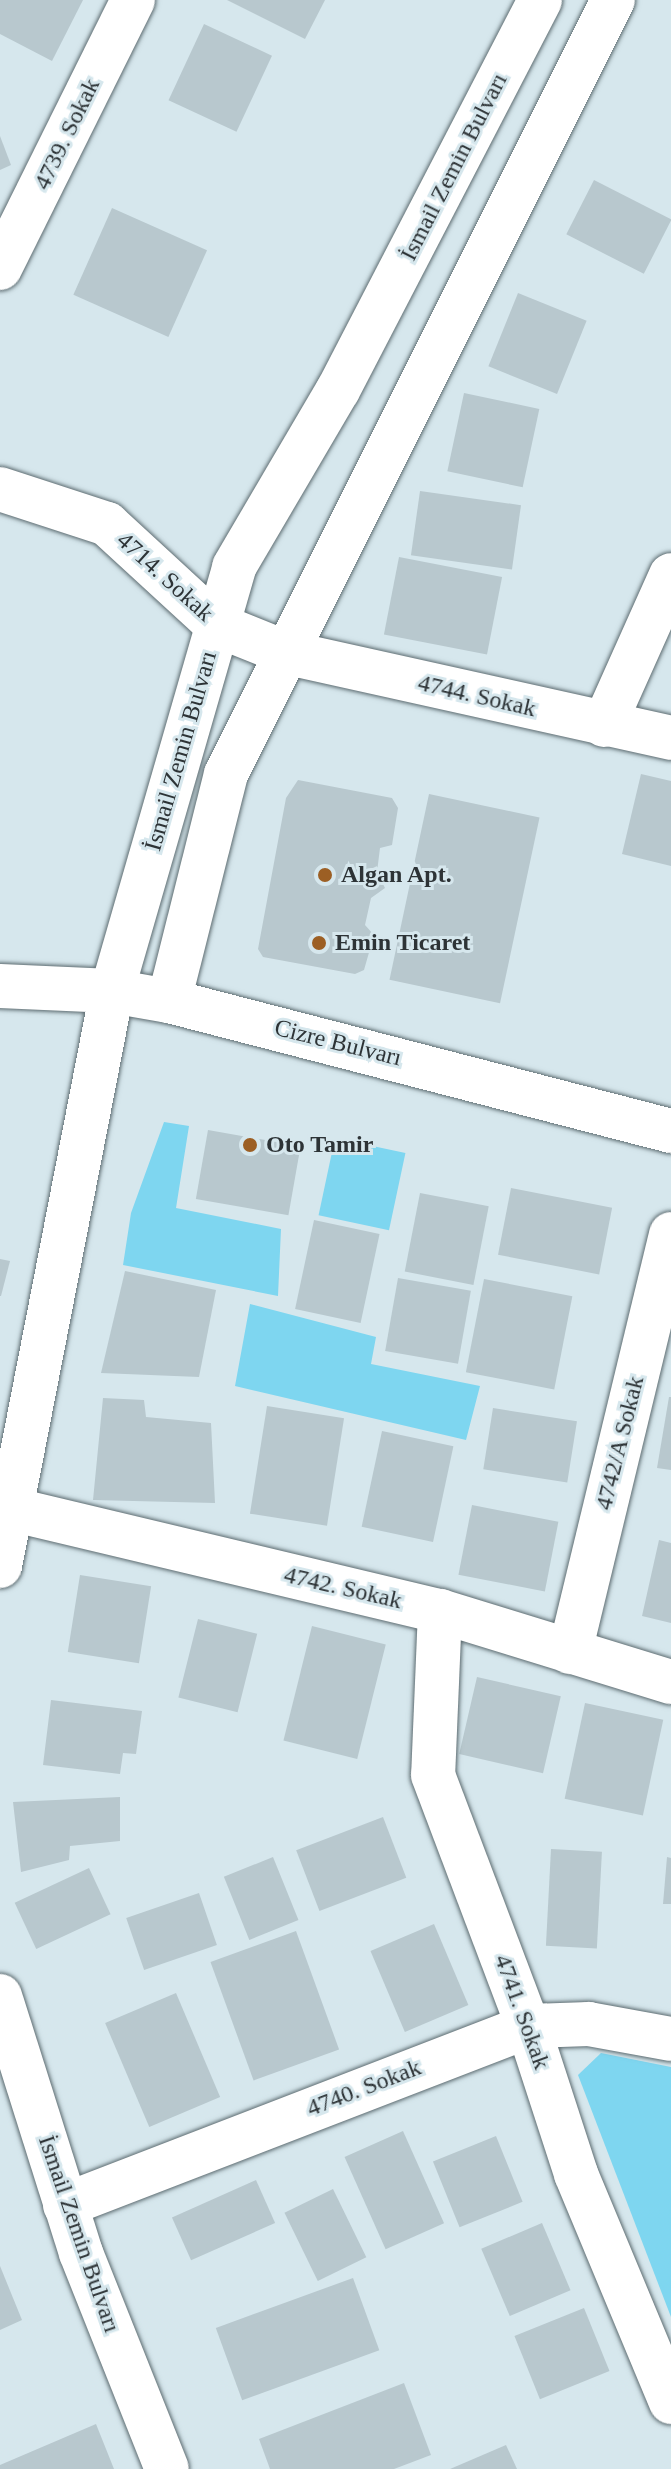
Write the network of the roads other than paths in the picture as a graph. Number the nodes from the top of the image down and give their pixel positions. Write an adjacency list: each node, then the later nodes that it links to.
1 (133, 0): 4 (main road, 4739. Sokak)
2 (540, 0): 7 (main road, İsmail Zemin Bulvarı)
3 (613, 0): 8 (main road)
4 (0, 268)
5 (0, 489): 7 (main road, 4714. Sokak)
6 (671, 575): 9 (main road)
7 (217, 625): 8 (main road, 4714. Sokak); 12 (main road, İsmail Zemin Bulvarı)
8 (284, 652): 9 (main road, 4744. Sokak); 13 (main road)
9 (604, 725): 10 (main road, 4744. Sokak)
10 (671, 738)
11 (0, 986): 12 (main road, Cizre Bulvarı)
12 (112, 991): 13 (main road, Cizre Bulvarı); 16 (main road, İsmail Zemin Bulvarı)
13 (169, 1001): 14 (main road, Cizre Bulvarı)
14 (671, 1131)
15 (671, 1234): 19 (main road, 4742/A Sokak)
16 (11, 1509): 17 (main road, İsmail Zemin Bulvarı); 18 (main road, 4742. Sokak)
17 (0, 1566)
18 (440, 1611): 19 (main road, 4742. Sokak); 22 (main road, 4741. Sokak)
19 (570, 1652): 20 (main road, 4742. Sokak)
20 (671, 1682)
21 (0, 1996): 24 (main road, İsmail Zemin Bulvarı)
22 (528, 2026): 23 (main road, 4740. Sokak); 24 (main road, 4740. Sokak); 25 (main road, 4741. Sokak)
23 (671, 2039)
24 (65, 2205): 26 (main road, İsmail Zemin Bulvarı)
25 (671, 2402)
26 (167, 2469)

